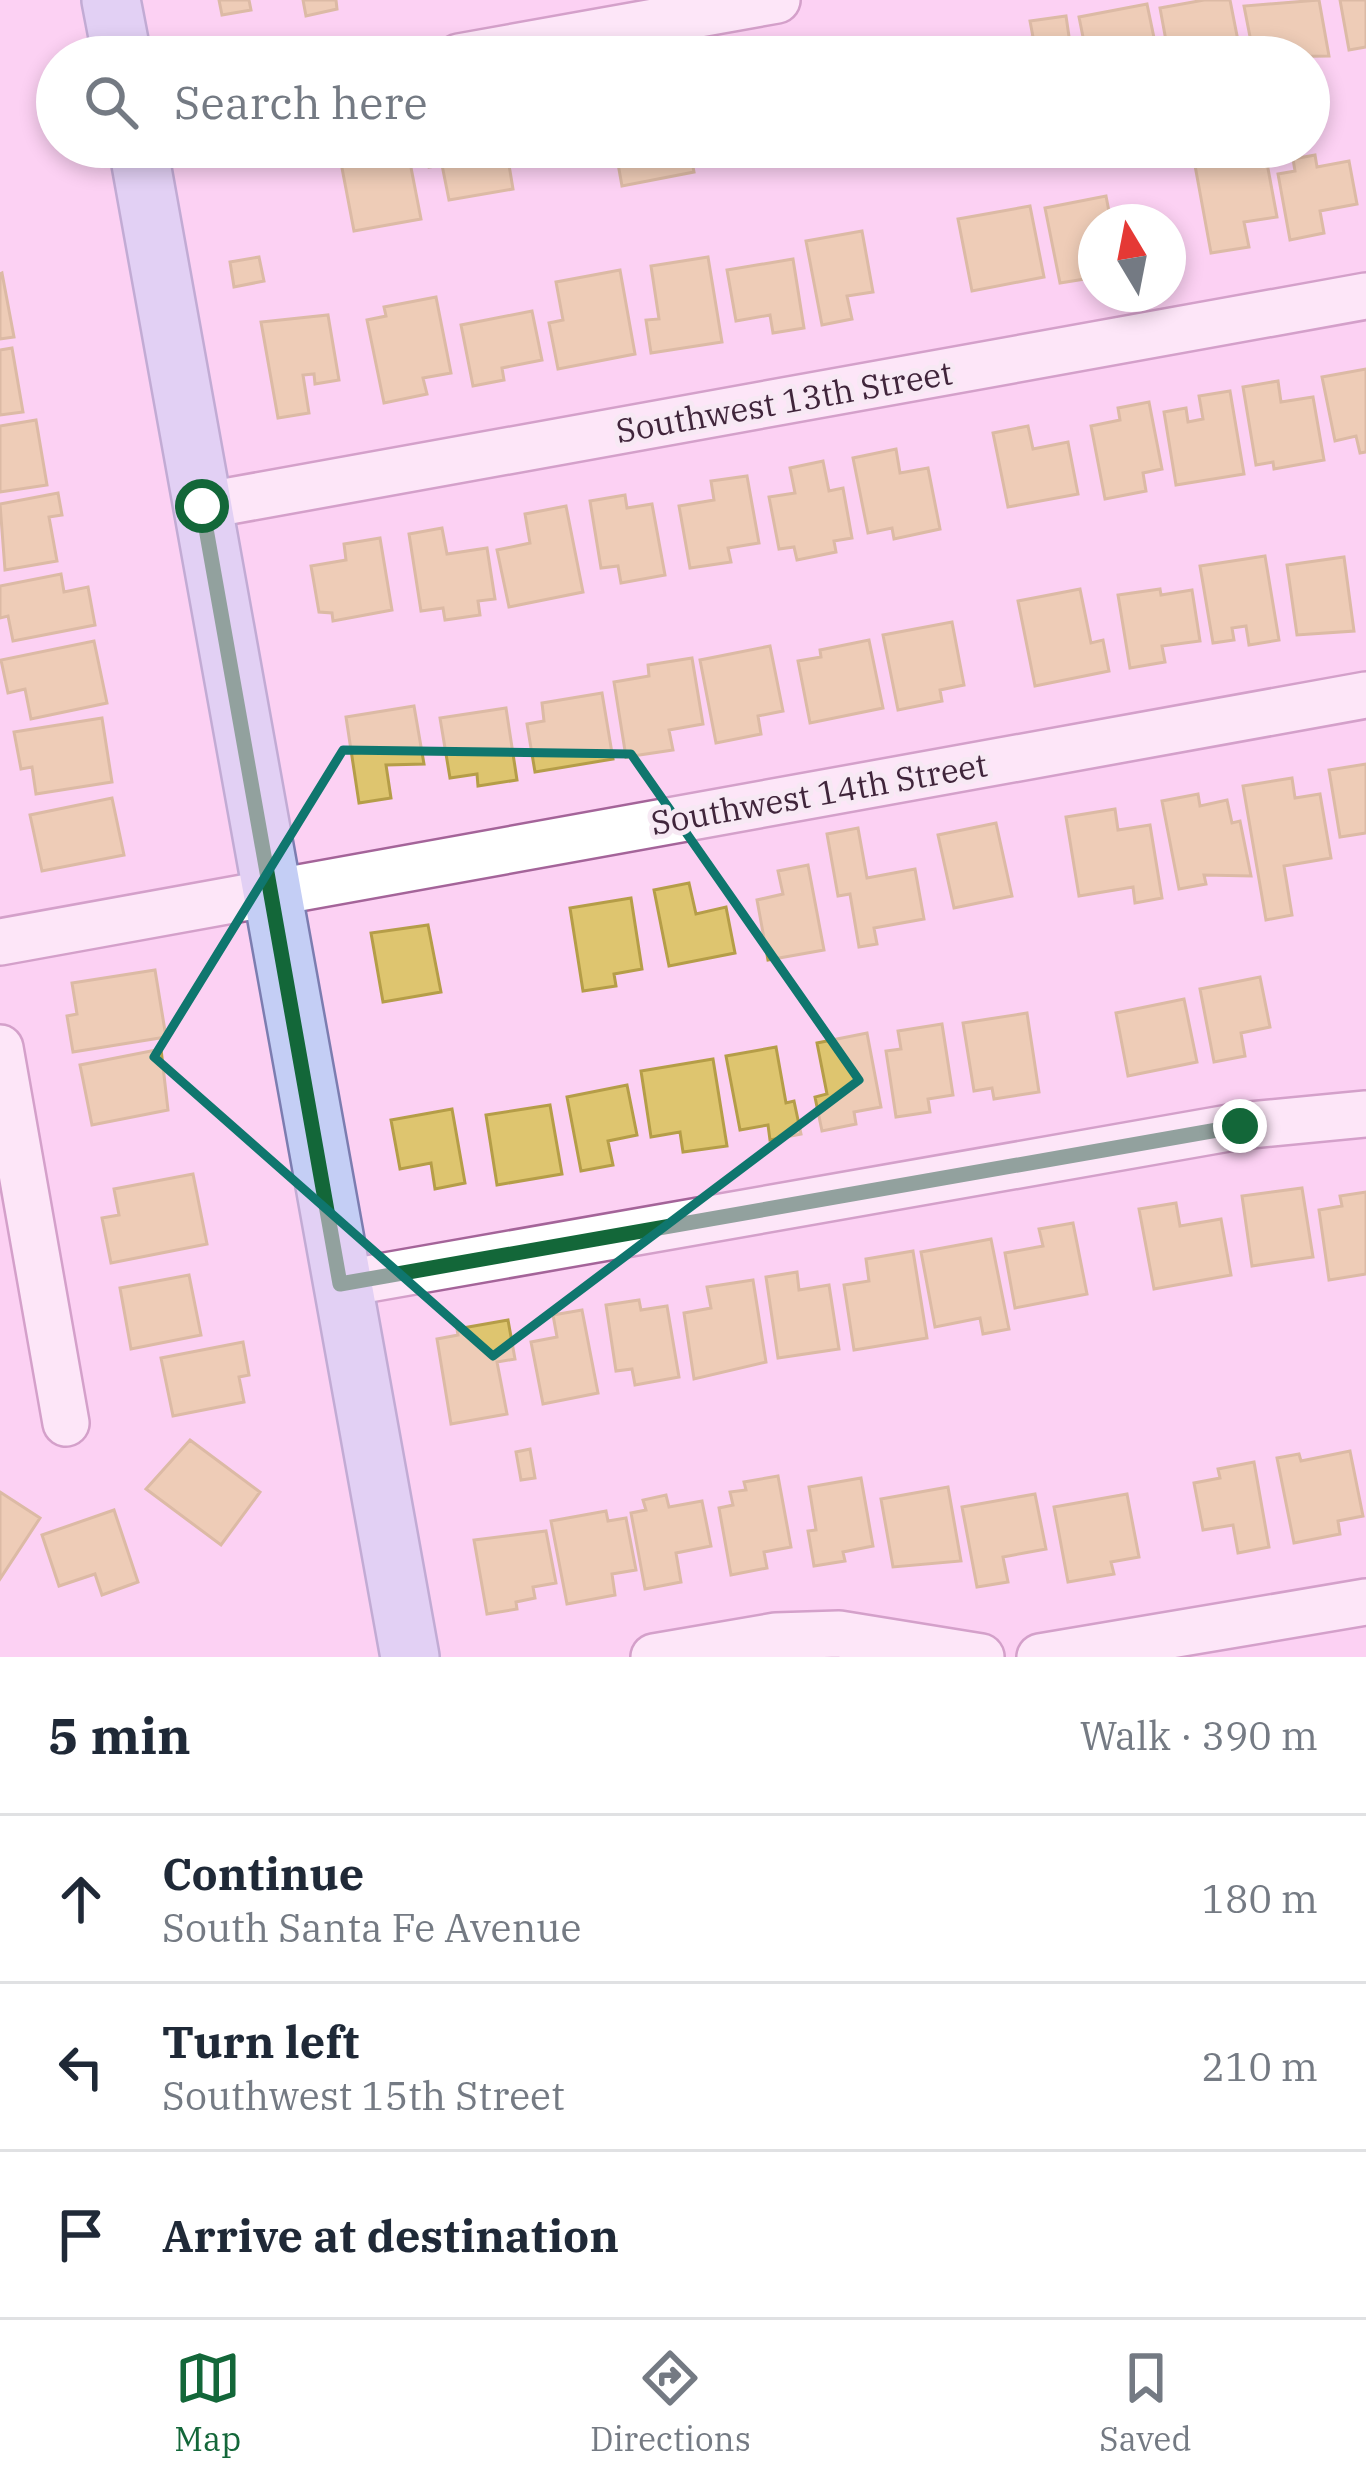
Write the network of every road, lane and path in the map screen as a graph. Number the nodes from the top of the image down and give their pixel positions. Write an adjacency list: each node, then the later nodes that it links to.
1 (111, 0): 3 (main road)
2 (777, 0): 4 (street)
3 (118, 36)
4 (576, 36)
5 (142, 168): 7 (main road)
6 (1366, 296): 7 (street, Southwest 13th Street)
7 (202, 506): 9 (main road)
8 (1366, 695): 9 (street, Southwest 14th Street)
9 (271, 892): 10 (street, Southwest 14th Street); 13 (main road)
10 (0, 942)
11 (0, 1048): 14 (street)
12 (1366, 1114): 13 (street)
13 (340, 1284): 16 (main road)
14 (66, 1423)
15 (1366, 1602): 19 (street)
16 (410, 1657)
17 (654, 1657): 18 (street)
18 (981, 1657)
19 (1040, 1657)

